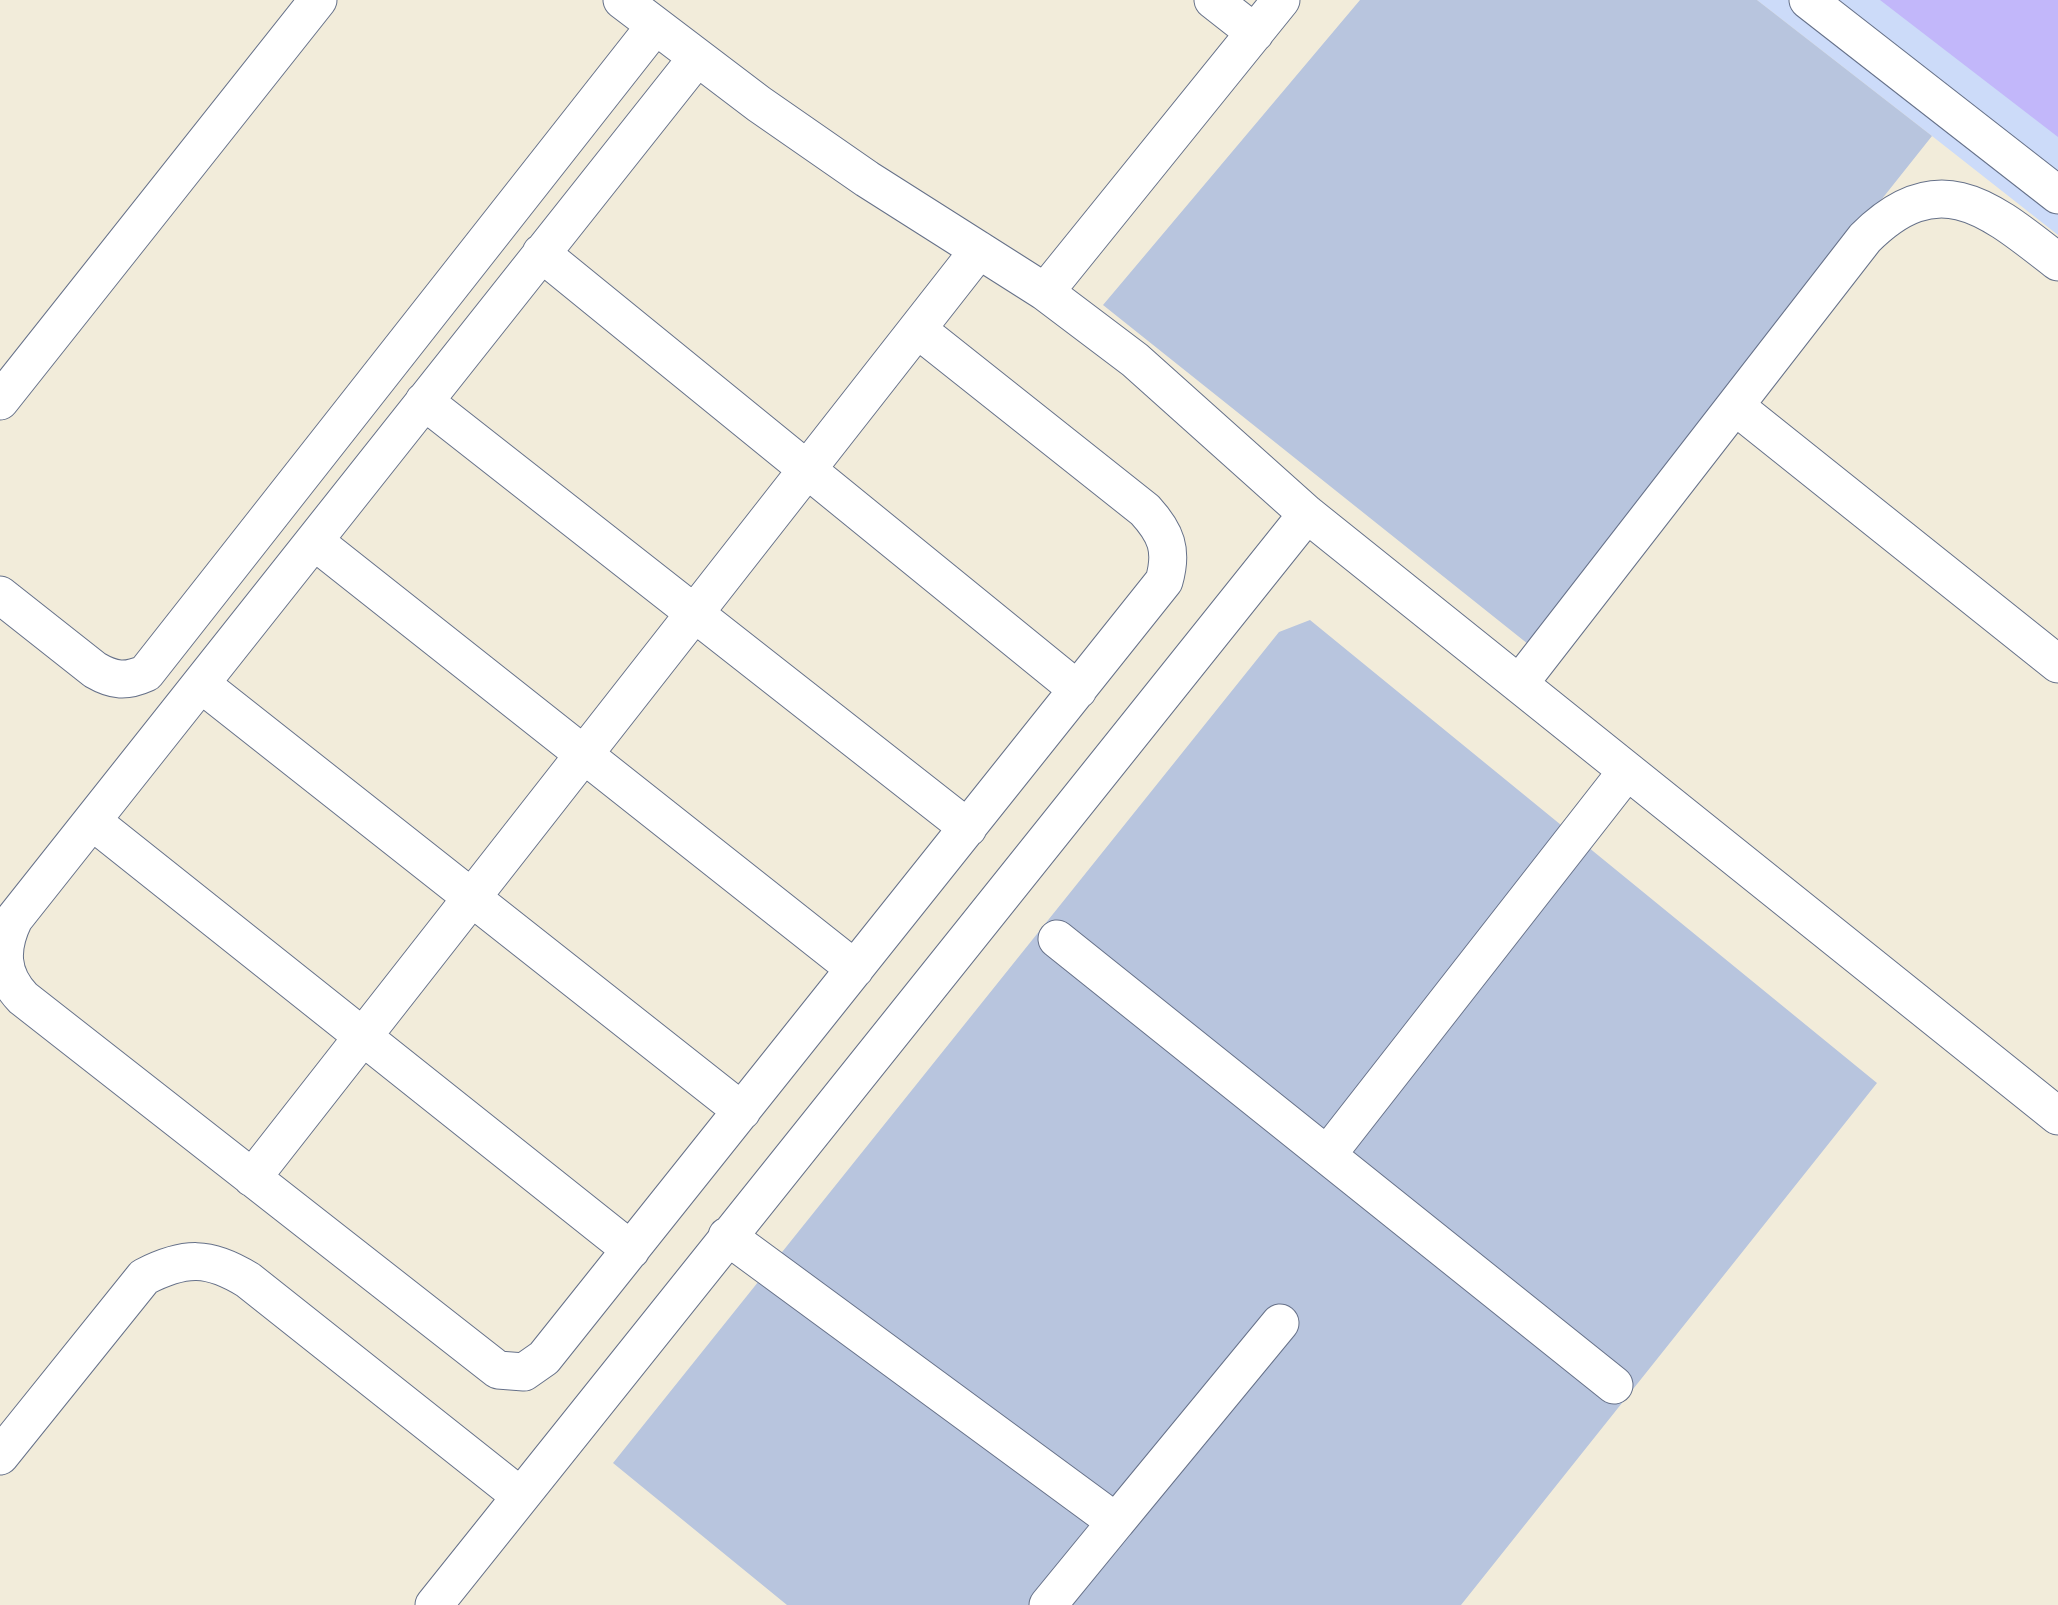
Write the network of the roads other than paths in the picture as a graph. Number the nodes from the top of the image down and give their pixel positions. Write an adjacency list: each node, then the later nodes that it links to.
1 (318, 0): 15 (lane)
2 (622, 0): 6 (lane)
3 (1213, 0): 7 (lane)
4 (1281, 0): 7 (lane)
5 (1808, 0): 9 (lane)
6 (655, 26): 8 (lane); 21 (lane)
7 (1255, 33): 13 (lane)
8 (696, 59): 10 (lane); 11 (lane)
9 (2058, 195)
10 (979, 250): 13 (lane); 14 (lane)
11 (541, 253): 16 (lane); 18 (lane)
12 (2058, 262): 17 (lane)
13 (1045, 292): 19 (lane)
14 (917, 328): 18 (lane); 26 (lane)
15 (0, 401)
16 (424, 401): 20 (lane); 22 (lane)
17 (1735, 407): 23 (lane); 25 (lane)
18 (807, 469): 22 (lane); 26 (lane)
19 (1307, 514): 25 (lane); 39 (lane)
20 (314, 541): 24 (lane); 27 (lane)
21 (0, 596)
22 (694, 613): 27 (lane); 30 (lane)
23 (2058, 664)
24 (201, 684): 29 (lane); 31 (lane)
25 (1520, 684): 28 (lane)
26 (1078, 690): 30 (lane)
27 (584, 755): 31 (lane); 33 (lane)
28 (1627, 771): 36 (lane); 37 (lane)
29 (92, 821): 34 (lane); 38 (lane)
30 (968, 828): 33 (lane)
31 (472, 897): 34 (lane); 35 (lane)
32 (1057, 939): 37 (lane)
33 (855, 969): 35 (lane)
34 (363, 1037): 38 (lane); 40 (lane)
35 (742, 1111): 40 (lane)
36 (2058, 1116)
37 (1327, 1155): 42 (lane)
38 (252, 1178): 40 (lane)
39 (727, 1236): 44 (lane); 45 (lane)
40 (631, 1250)
41 (1280, 1322): 45 (lane)
42 (1614, 1385)
43 (0, 1456): 44 (lane)
44 (519, 1495): 46 (lane)
45 (1115, 1522): 47 (lane)
46 (434, 1605)
47 (1048, 1605)

